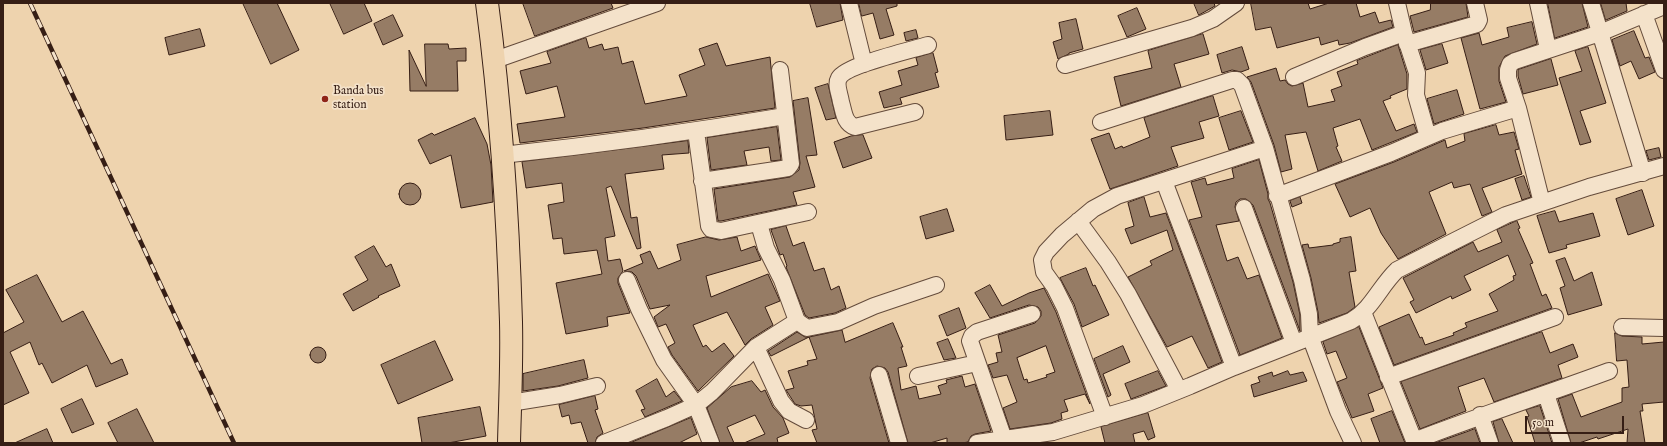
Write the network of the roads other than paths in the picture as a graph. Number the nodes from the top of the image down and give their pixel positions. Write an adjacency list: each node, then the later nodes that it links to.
1 (487, 3): 15 (highway)
2 (657, 3): 15 (street)
3 (849, 3): 16 (street)
4 (1236, 3): 17 (street)
5 (1397, 3): 12 (street)
6 (1475, 3): 12 (street)
7 (1538, 3): 14 (street)
8 (1591, 3): 11 (street)
9 (1664, 6): 10 (street)
10 (1644, 14): 11 (street); 19 (street)
11 (1600, 33): 14 (street); 30 (street)
12 (1406, 38): 20 (street); 26 (street)
13 (928, 45): 16 (street)
14 (1548, 49): 21 (street)
15 (495, 60): 28 (highway)
16 (864, 64): 22 (street)
17 (1065, 65)
18 (780, 70): 23 (street)
19 (1664, 70)
20 (1294, 77)
21 (1518, 108): 26 (street); 34 (street)
22 (915, 112)
23 (785, 116): 25 (street); 31 (street)
24 (1101, 122): 27 (street)
25 (696, 131): 28 (street); 31 (street)
26 (1428, 137): 33 (street)
27 (1265, 148): 32 (street); 33 (street)
28 (502, 155): 59 (highway)
29 (1664, 166): 30 (street)
30 (1643, 173): 34 (street)
31 (702, 181): 38 (street)
32 (1164, 181): 37 (street); 51 (street)
33 (1277, 196): 47 (street)
34 (1542, 203): 41 (street)
35 (1244, 208): 48 (street)
36 (808, 212): 38 (street)
37 (1078, 221): 57 (street); 62 (street)
38 (759, 224): 44 (street)
39 (627, 280): 60 (street)
40 (936, 285): 44 (street)
41 (1363, 312): 47 (street); 55 (street)
42 (1032, 314): 50 (street)
43 (1555, 317): 55 (street)
44 (797, 321): 49 (street)
45 (1622, 327): 46 (street)
46 (1664, 328)
47 (1310, 336): 48 (street); 71 (street)
48 (1294, 343): 51 (street)
49 (756, 347): 60 (street); 63 (street)
50 (977, 363): 54 (street); 64 (street)
51 (1234, 367): 57 (street)
52 (1609, 371): 58 (street)
53 (879, 376): 69 (street)
54 (918, 376)
55 (1388, 377): 65 (street)
56 (597, 386): 59 (street)
57 (1180, 390): 62 (street)
58 (1546, 394): 61 (street); 73 (street)
59 (510, 403): 66 (highway)
60 (696, 405): 67 (street); 68 (street)
61 (1480, 415): 65 (street); 72 (street)
62 (1105, 417): 64 (street)
63 (806, 420)
64 (1004, 439): 70 (street)
65 (1414, 442)
66 (509, 443)
67 (604, 443)
68 (711, 443)
69 (899, 443)
70 (977, 443)
71 (1353, 443)
72 (1490, 443)
73 (1562, 443)

